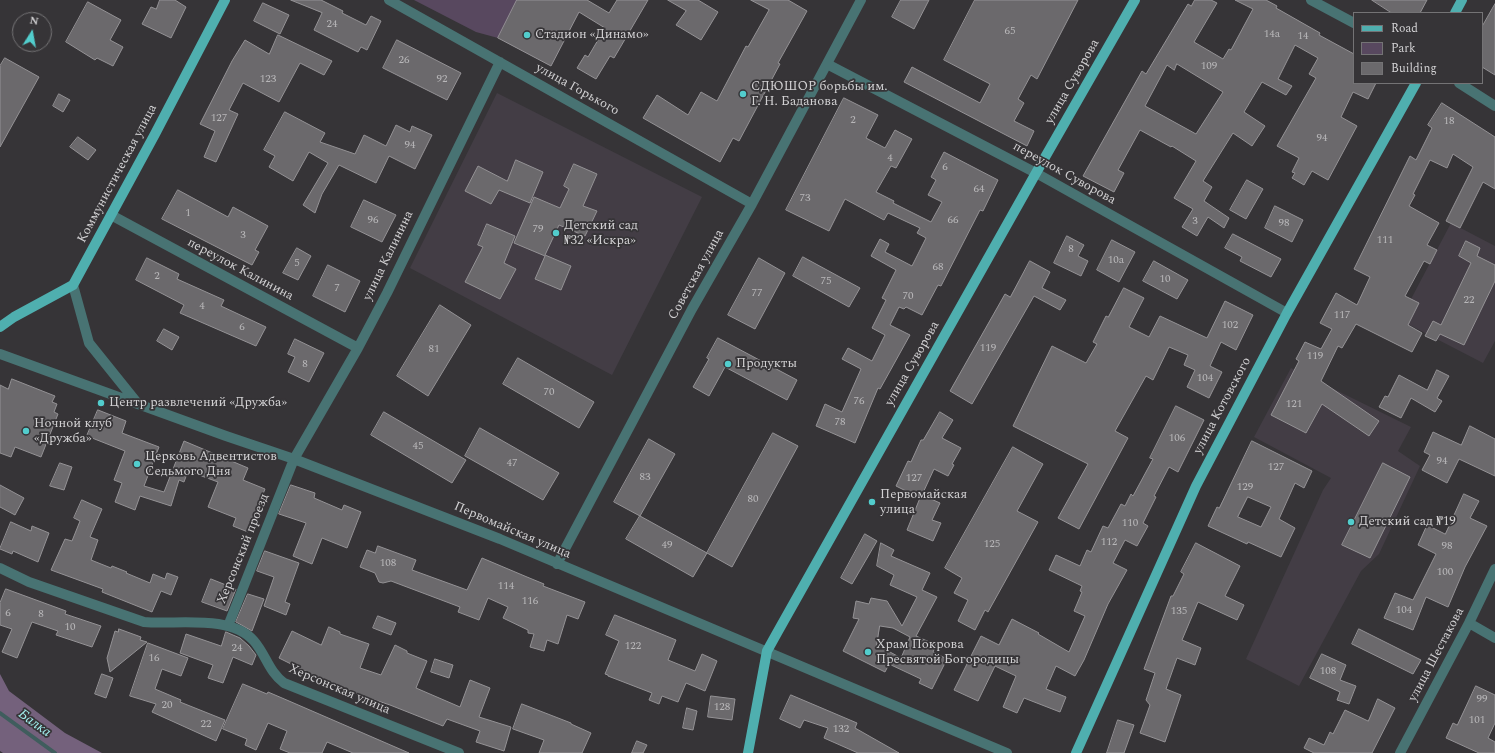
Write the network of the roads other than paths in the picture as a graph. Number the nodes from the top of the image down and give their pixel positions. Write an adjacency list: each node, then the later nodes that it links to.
1 (225, 0): 16 (main road, Коммунистическая улица)
2 (389, 0): 9 (street, улица Горького)
3 (861, 0): 10 (street, Советская улица)
4 (1136, 0): 14 (main road, улица Суворова)
5 (1311, 0): 8 (street)
6 (1462, 0): 7 (main road)
7 (1456, 12)
8 (1353, 22)
9 (500, 62): 15 (street, улица Горького); 20 (street, улица Калинина)
10 (827, 64): 14 (street, переулок Суворова); 15 (street, Советская улица)
11 (1415, 84): 18 (main road, улица Котовского)
12 (1461, 84): 13 (street)
13 (1495, 106)
14 (1036, 173): 18 (street, переулок Суворова); 30 (main road, улица Суворова)
15 (752, 204): 24 (street, Советская улица)
16 (111, 215): 17 (main road, Коммунистическая улица); 20 (street, переулок Калинина)
17 (73, 285): 19 (main road); 22 (street)
18 (1287, 313): 34 (main road, улица Котовского)
19 (0, 327)
20 (358, 348): 23 (street, улица Калинина)
21 (0, 354): 22 (street, Первомайская улица)
22 (138, 404): 23 (street, Первомайская улица)
23 (294, 459): 24 (street, Первомайская улица); 28 (street, Херсонский проезд)
24 (557, 564): 30 (street, Первомайская улица)
25 (0, 568): 28 (street, Херсонская улица)
26 (1495, 569): 27 (street, улица Шестакова)
27 (1469, 623): 29 (street); 35 (street, улица Шестакова)
28 (228, 626): 31 (street, Херсонская улица)
29 (1495, 638)
30 (768, 651): 32 (main road, улица Суворова); 33 (street, Первомайская улица)
31 (459, 753)
32 (748, 753)
33 (1007, 753)
34 (1076, 753)
35 (1400, 753)

